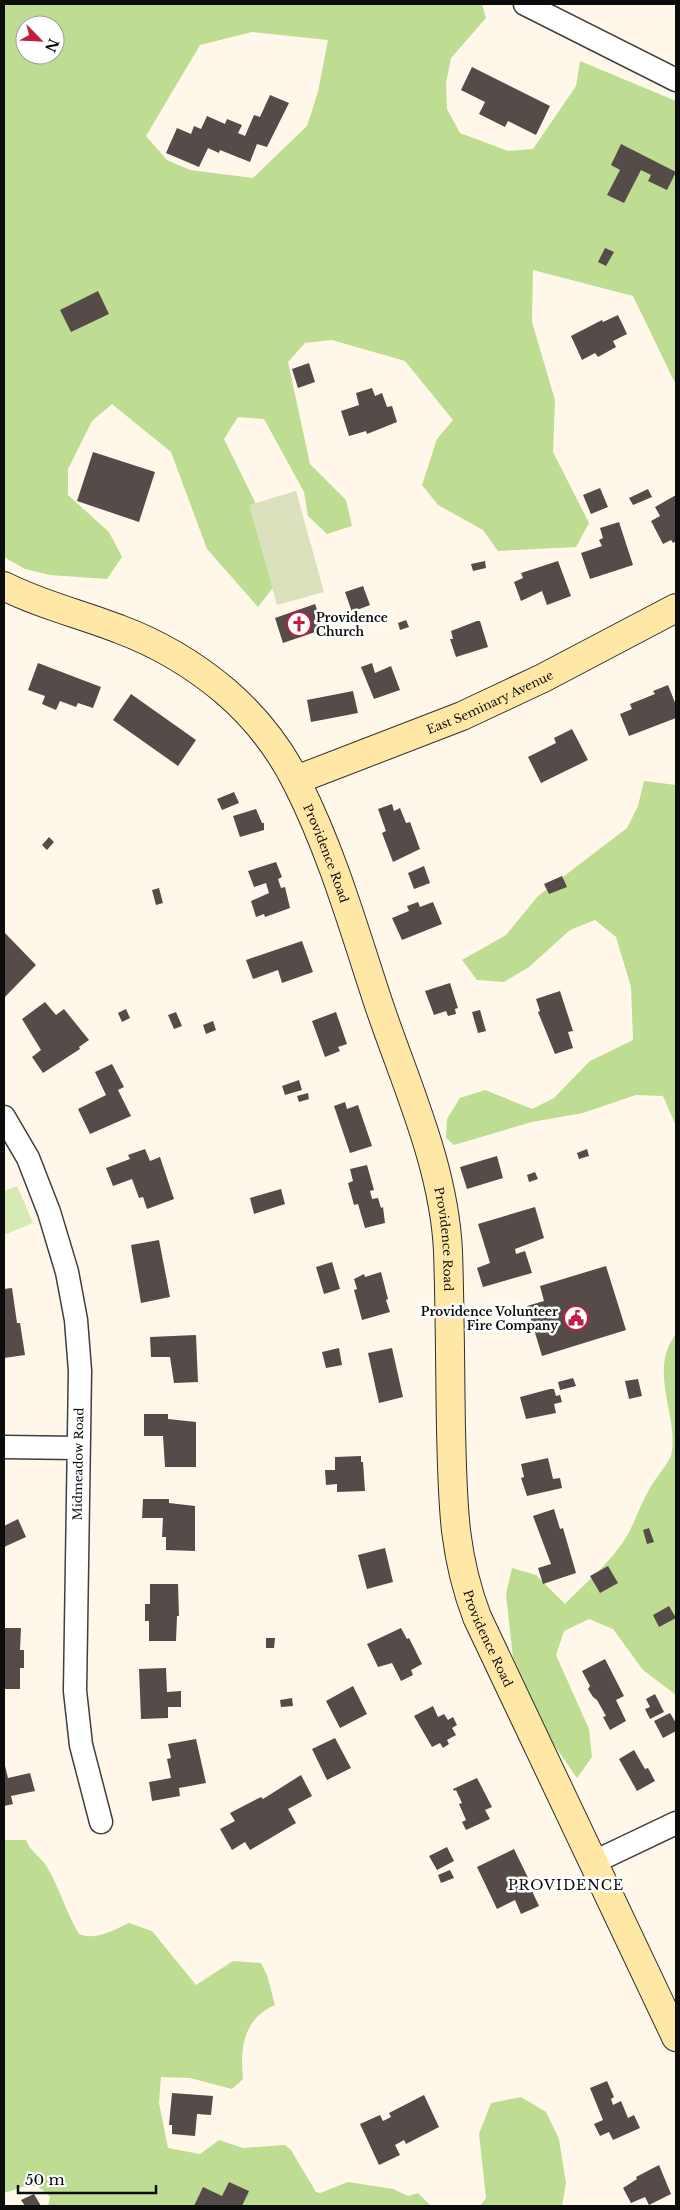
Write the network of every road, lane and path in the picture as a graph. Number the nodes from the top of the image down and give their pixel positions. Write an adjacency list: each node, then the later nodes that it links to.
1 (525, 4): 2 (street)
2 (676, 80)
3 (4, 586): 5 (street, Providence Road)
4 (676, 608): 5 (street, East Seminary Avenue)
5 (296, 780): 11 (street, Providence Road)
6 (4, 1118): 8 (street, Midmeadow Road)
7 (4, 1447): 8 (street)
8 (78, 1448): 9 (street, Midmeadow Road)
9 (100, 1822)
10 (676, 1823): 11 (street)
11 (592, 1863): 12 (street, Providence Road)
12 (676, 2037)

